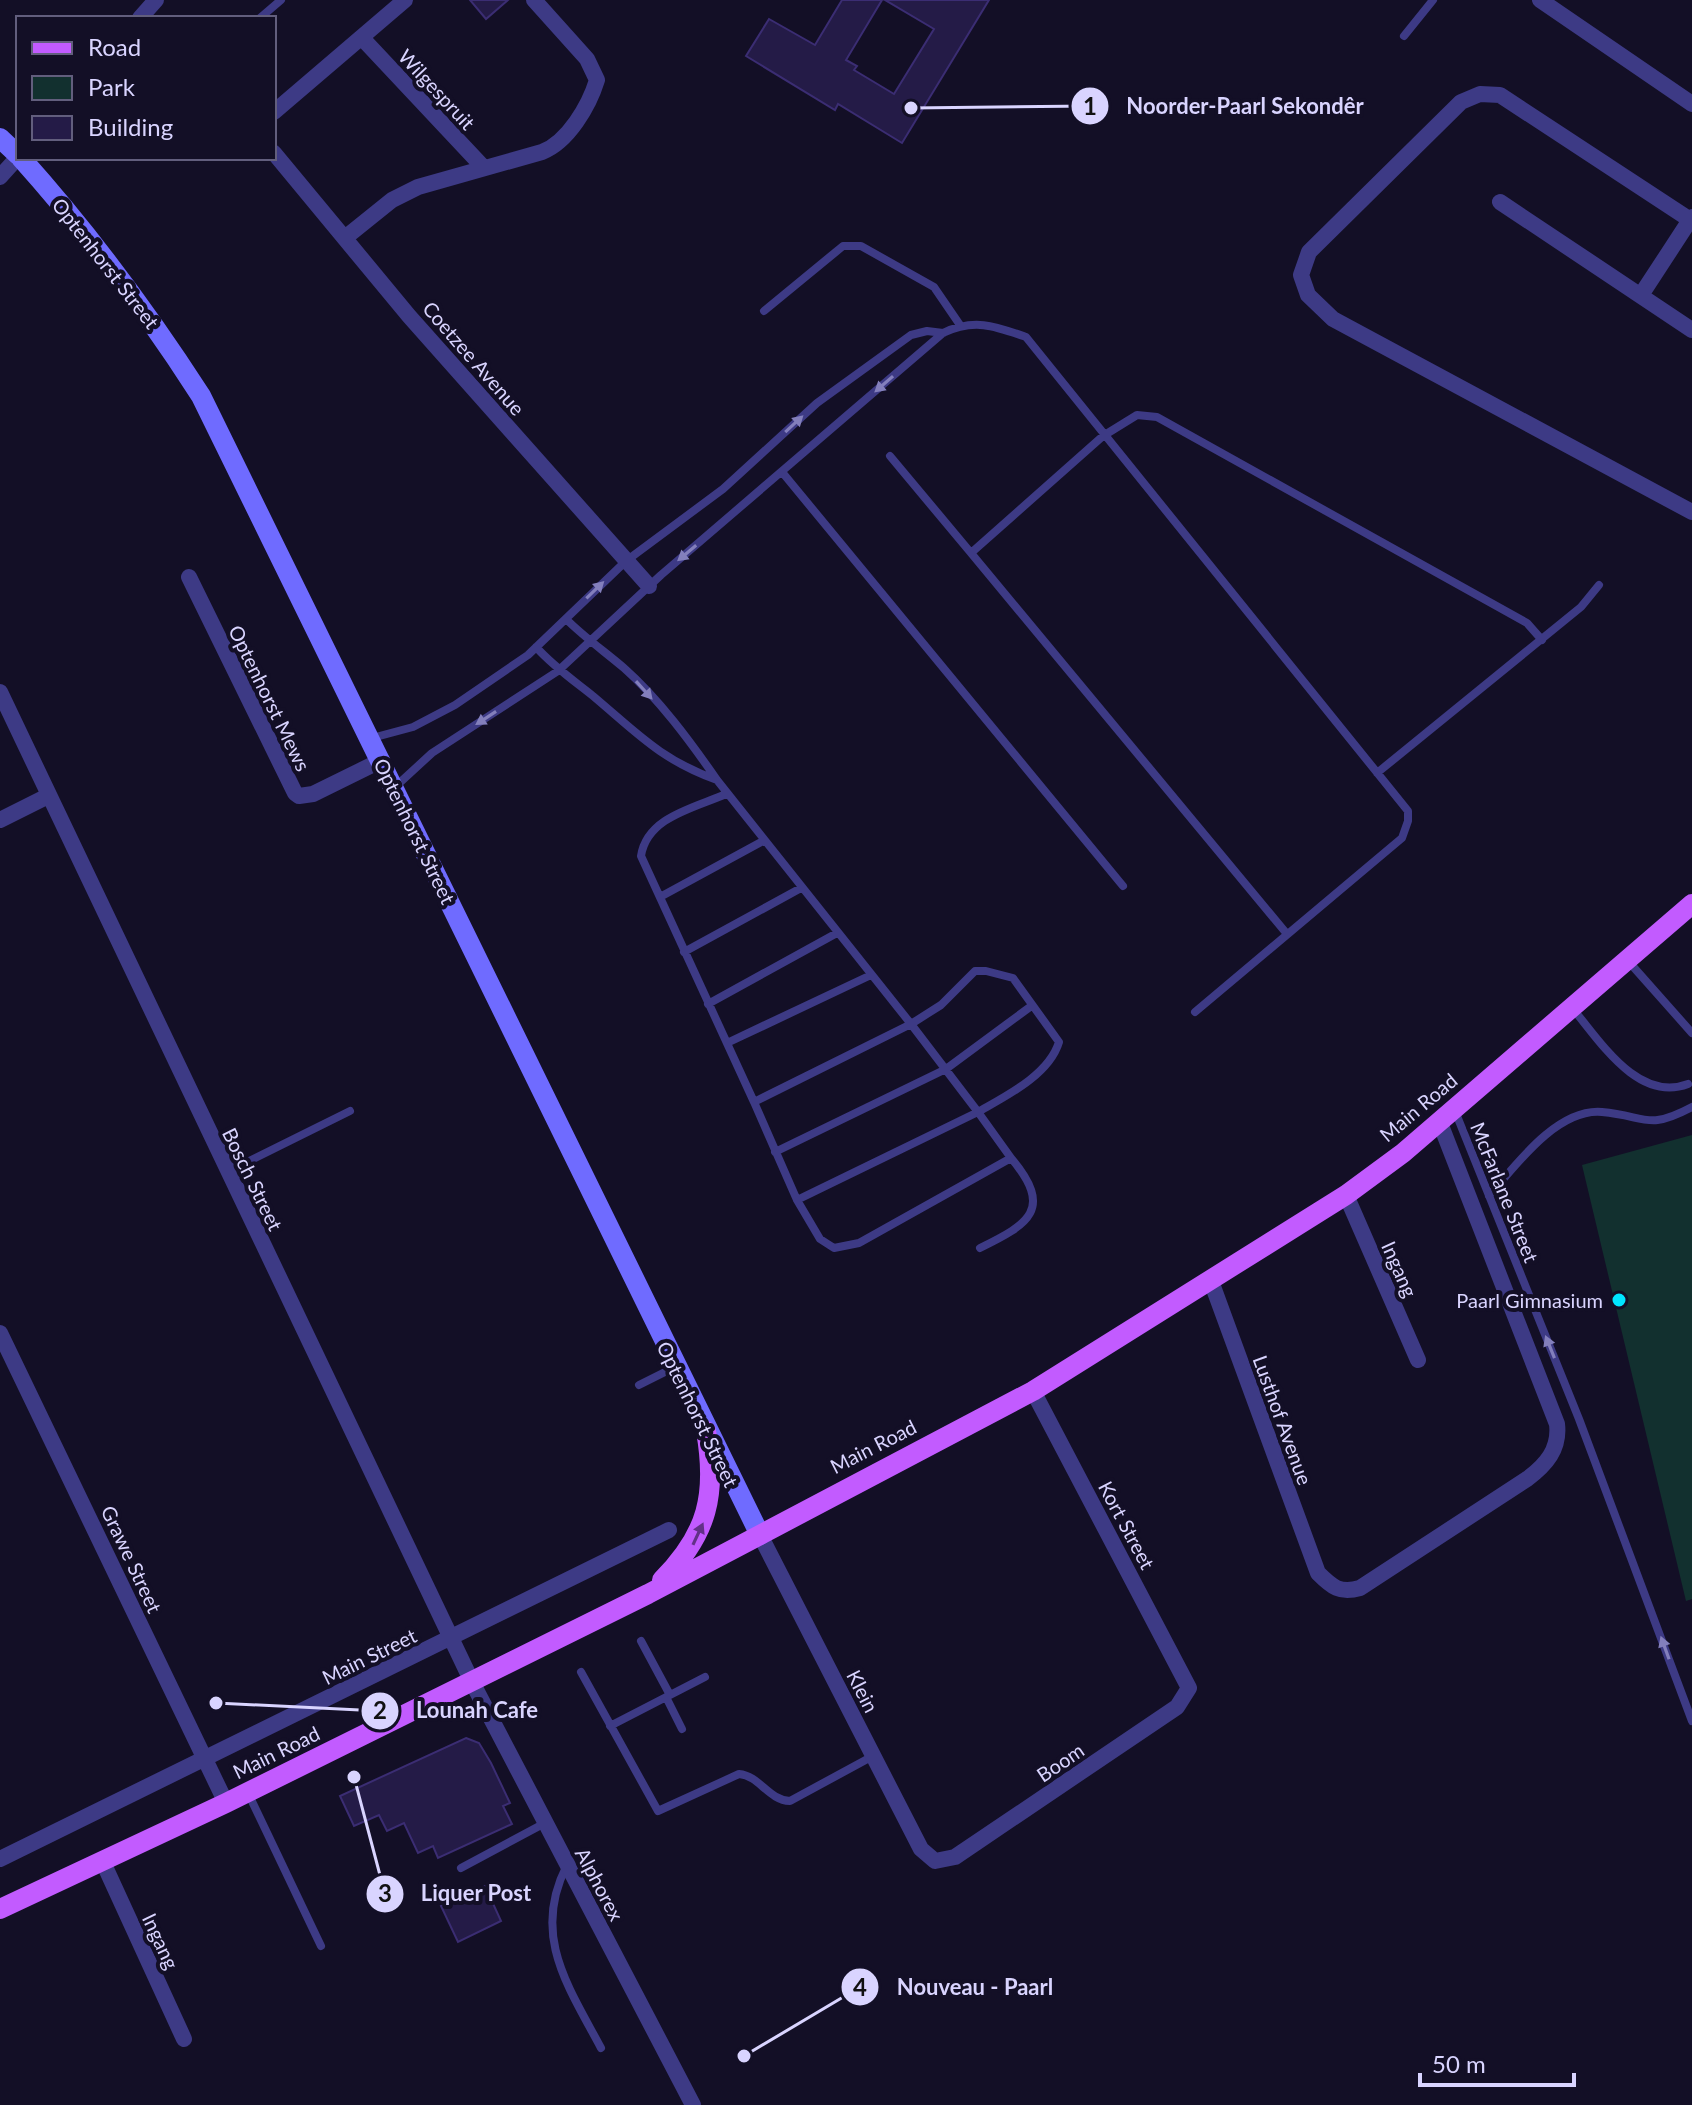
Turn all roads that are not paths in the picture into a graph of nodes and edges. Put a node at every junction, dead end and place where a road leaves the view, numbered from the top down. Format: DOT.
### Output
graph roads {
  1 [pos="281,0"];
  2 [pos="405,0"];
  3 [pos="534,0"];
  4 [pos="1433,0"];
  5 [pos="1540,0"];
  6 [pos="262,16"];
  7 [pos="1404,36"];
  8 [pos="362,38"];
  9 [pos="1692,104"];
  10 [pos="276,110"];
  11 [pos="0,138"];
  12 [pos="16,154"];
  13 [pos="276,155"];
  14 [pos="16,160"];
  15 [pos="22,160"];
  16 [pos="484,168"];
  17 [pos="0,177"];
  18 [pos="1500,202"];
  19 [pos="1691,219"];
  20 [pos="346,237"];
  21 [pos="1641,295"];
  22 [pos="764,311"];
  23 [pos="960,325"];
  24 [pos="1692,330"];
  25 [pos="943,333"];
  26 [pos="1103,436"];
  27 [pos="890,456"];
  28 [pos="782,472"];
  29 [pos="1692,512"];
  30 [pos="971,553"];
  31 [pos="626,561"];
  32 [pos="189,577"];
  33 [pos="1599,585"];
  34 [pos="649,586"];
  35 [pos="566,619"];
  36 [pos="1542,640"];
  37 [pos="589,642"];
  38 [pos="536,647"];
  39 [pos="558,671"];
  40 [pos="0,694"];
  41 [pos="370,739"];
  42 [pos="382,760"];
  43 [pos="1377,773"];
  44 [pos="717,780"];
  45 [pos="394,788"];
  46 [pos="726,794"];
  47 [pos="48,796"];
  48 [pos="0,820"];
  49 [pos="763,841"];
  50 [pos="1123,886"];
  51 [pos="801,888"];
  52 [pos="660,897"];
  53 [pos="1686,913"];
  54 [pos="837,933"];
  55 [pos="1287,934"];
  56 [pos="684,952"];
  57 [pos="1628,961"];
  58 [pos="871,975"];
  59 [pos="708,1004"];
  60 [pos="1030,1007"];
  61 [pos="1572,1008"];
  62 [pos="1195,1012"];
  63 [pos="911,1024"];
  64 [pos="1692,1033"];
  65 [pos="727,1043"];
  66 [pos="946,1069"];
  67 [pos="1688,1084"];
  68 [pos="754,1102"];
  69 [pos="1692,1107"];
  70 [pos="350,1111"];
  71 [pos="978,1112"];
  72 [pos="1447,1116"];
  73 [pos="775,1152"];
  74 [pos="1011,1158"];
  75 [pos="228,1172"];
  76 [pos="1346,1195"];
  77 [pos="1489,1196"];
  78 [pos="797,1200"];
  79 [pos="980,1248"];
  80 [pos="1211,1281"];
  81 [pos="0,1333"];
  82 [pos="1418,1360"];
  83 [pos="675,1367"];
  84 [pos="639,1385"];
  85 [pos="1033,1391"];
  86 [pos="706,1431"];
  87 [pos="669,1530"];
  88 [pos="760,1535"];
  89 [pos="648,1594"];
  90 [pos="451,1638"];
  91 [pos="641,1641"];
  92 [pos="581,1672"];
  93 [pos="705,1677"];
  94 [pos="1186,1678"];
  95 [pos="472,1682"];
  96 [pos="668,1696"];
  97 [pos="1692,1721"];
  98 [pos="610,1726"];
  99 [pos="682,1729"];
  100 [pos="873,1756"];
  101 [pos="205,1759"];
  102 [pos="248,1792"];
  103 [pos="226,1803"];
  104 [pos="545,1822"];
  105 [pos="0,1859"];
  106 [pos="102,1860"];
  107 [pos="935,1861"];
  108 [pos="567,1864"];
  109 [pos="461,1868"];
  110 [pos="0,1909"];
  111 [pos="321,1946"];
  112 [pos="184,2039"];
  113 [pos="601,2048"];
  114 [pos="688,2103"];
  1 -- 6 [label="lane"];
  2 -- 8 [label="street"];
  3 -- 16 [label="street"];
  4 -- 7 [label="lane"];
  5 -- 9 [label="street"];
  8 -- 10 [label="street"];
  8 -- 16 [label="street, Wilgespruit"];
  11 -- 12 [label="main road, Optenhorst Street"];
  13 -- 20 [label="street, Coetzee Avenue"];
  14 -- 17 [label="street"];
  15 -- 41 [label="main road, Optenhorst Street"];
  16 -- 20 [label="street"];
  18 -- 21 [label="street"];
  19 -- 21 [label="street"];
  19 -- 29 [label="street"];
  20 -- 31 [label="street, Coetzee Avenue"];
  21 -- 24 [label="street"];
  22 -- 23 [label="lane"];
  23 -- 25 [label="lane"];
  23 -- 26 [label="lane"];
  25 -- 28 [label="lane, one-way"];
  31 -- 25 [label="lane, one-way"];
  26 -- 30 [label="lane"];
  26 -- 36 [label="lane"];
  26 -- 43 [label="lane"];
  27 -- 30 [label="lane"];
  28 -- 34 [label="lane, one-way"];
  28 -- 50 [label="lane"];
  30 -- 55 [label="lane"];
  31 -- 34 [label="street, Coetzee Avenue"];
  35 -- 31 [label="lane, one-way"];
  32 -- 42 [label="street, Optenhorst Mews"];
  33 -- 36 [label="lane"];
  34 -- 37 [label="lane"];
  35 -- 37 [label="lane"];
  35 -- 38 [label="lane"];
  36 -- 43 [label="lane"];
  37 -- 39 [label="lane"];
  37 -- 44 [label="lane, one-way"];
  38 -- 39 [label="lane"];
  38 -- 41 [label="lane"];
  39 -- 44 [label="lane"];
  39 -- 45 [label="lane, one-way"];
  40 -- 47 [label="street, Bosch Street"];
  41 -- 42 [label="main road, Optenhorst Street"];
  42 -- 45 [label="main road, Optenhorst Street"];
  43 -- 55 [label="lane"];
  44 -- 46 [label="lane"];
  45 -- 83 [label="main road, Optenhorst Street"];
  46 -- 49 [label="lane"];
  46 -- 52 [label="lane"];
  47 -- 48 [label="street"];
  47 -- 75 [label="street, Bosch Street"];
  49 -- 51 [label="lane"];
  49 -- 52 [label="lane"];
  51 -- 54 [label="lane"];
  51 -- 56 [label="lane"];
  52 -- 56 [label="lane"];
  53 -- 57 [label="main road, Main Road"];
  54 -- 58 [label="lane"];
  54 -- 59 [label="lane"];
  55 -- 62 [label="lane"];
  56 -- 59 [label="lane"];
  57 -- 61 [label="main road, Main Road"];
  57 -- 64 [label="lane"];
  58 -- 63 [label="lane"];
  58 -- 65 [label="lane"];
  59 -- 65 [label="lane"];
  60 -- 63 [label="lane"];
  60 -- 66 [label="lane"];
  60 -- 71 [label="lane"];
  61 -- 67 [label="lane"];
  61 -- 72 [label="main road, Main Road"];
  63 -- 66 [label="lane"];
  63 -- 68 [label="lane"];
  65 -- 68 [label="lane"];
  66 -- 71 [label="lane"];
  66 -- 73 [label="lane"];
  68 -- 73 [label="lane"];
  69 -- 77 [label="lane"];
  70 -- 75 [label="lane"];
  71 -- 74 [label="lane"];
  71 -- 78 [label="lane"];
  72 -- 76 [label="main road, Main Road"];
  72 -- 77 [label="lane, McFarlane Street"];
  72 -- 80 [label="street, Lusthof Avenue"];
  73 -- 78 [label="lane"];
  74 -- 78 [label="lane"];
  74 -- 79 [label="lane"];
  75 -- 90 [label="street, Bosch Street"];
  76 -- 80 [label="main road, Main Road"];
  76 -- 82 [label="street, Ingang"];
  97 -- 77 [label="lane, McFarlane Street, one-way"];
  80 -- 85 [label="main road, Main Road"];
  81 -- 101 [label="street, Grawe Street"];
  83 -- 84 [label="lane"];
  83 -- 86 [label="main road, Optenhorst Street"];
  85 -- 88 [label="main road, Main Road"];
  85 -- 94 [label="street, Kort Street"];
  86 -- 88 [label="main road, Optenhorst Street"];
  89 -- 86 [label="main road, one-way"];
  87 -- 90 [label="street, Main Street"];
  88 -- 89 [label="main road, Main Road"];
  88 -- 100 [label="street, Klein"];
  89 -- 95 [label="main road, Main Road"];
  90 -- 95 [label="street, Bosch Street"];
  90 -- 101 [label="street, Main Street"];
  91 -- 96 [label="lane"];
  92 -- 98 [label="lane"];
  93 -- 96 [label="lane"];
  94 -- 107 [label="street, Boom"];
  95 -- 102 [label="main road, Main Road"];
  95 -- 104 [label="street, Alphorex"];
  96 -- 98 [label="lane"];
  96 -- 99 [label="lane"];
  98 -- 100 [label="lane"];
  100 -- 107 [label="street, Klein"];
  101 -- 103 [label="street, Grawe Street"];
  101 -- 105 [label="street, Main Street"];
  102 -- 103 [label="main road, Main Road"];
  102 -- 111 [label="lane"];
  103 -- 106 [label="main road, Main Road"];
  104 -- 108 [label="street, Alphorex"];
  104 -- 109 [label="lane"];
  106 -- 110 [label="main road, Main Road"];
  106 -- 112 [label="street, Ingang"];
  108 -- 113 [label="lane"];
  108 -- 114 [label="street, Alphorex"];
}
